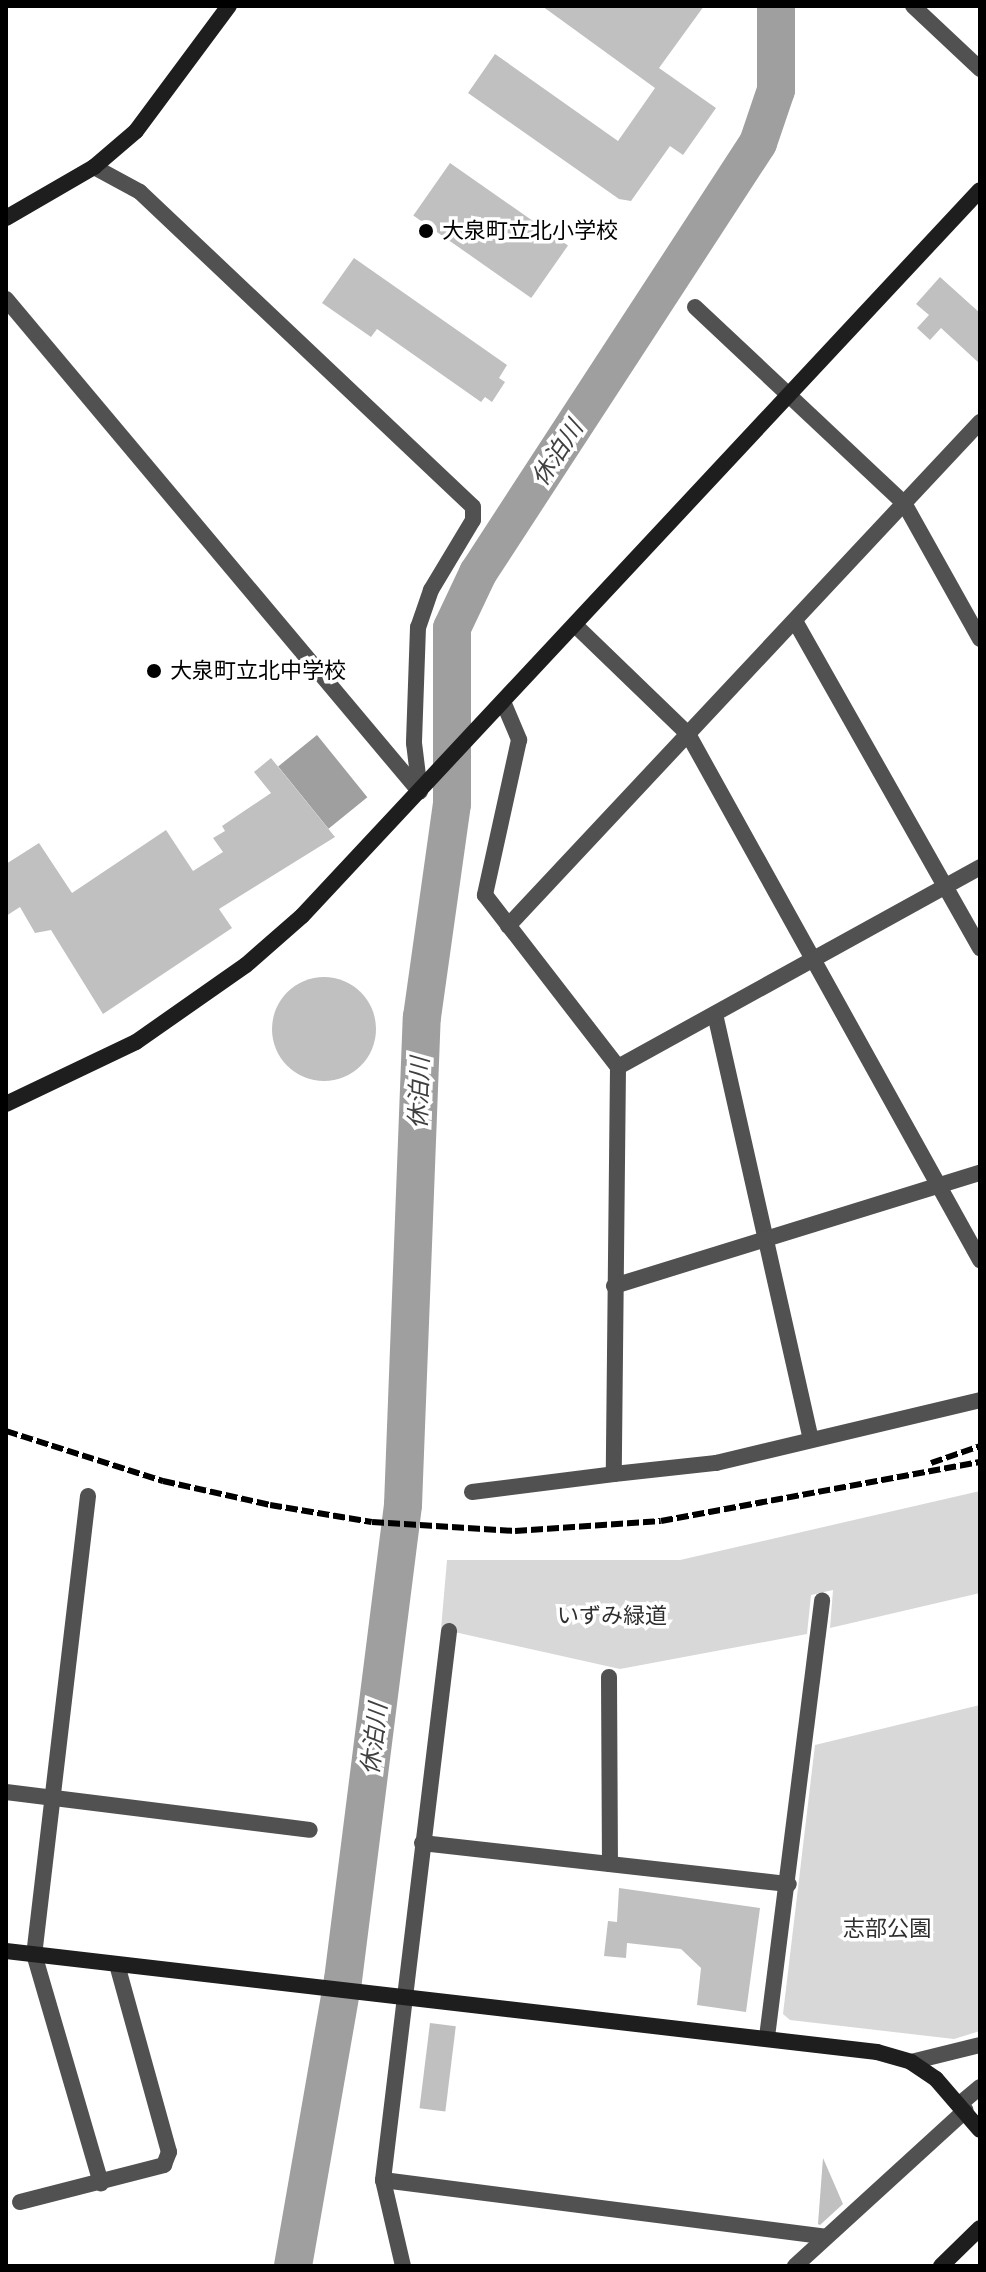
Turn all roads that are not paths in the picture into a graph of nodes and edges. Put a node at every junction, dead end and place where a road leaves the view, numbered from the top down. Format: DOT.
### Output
graph roads {
  1 [pos="229,6"];
  2 [pos="913,6"];
  3 [pos="980,69"];
  4 [pos="94,167"];
  5 [pos="980,190"];
  6 [pos="6,218"];
  7 [pos="6,299"];
  8 [pos="695,307"];
  9 [pos="791,394"];
  10 [pos="980,422"];
  11 [pos="904,503"];
  12 [pos="795,621"];
  13 [pos="575,625"];
  14 [pos="980,639"];
  15 [pos="504,704"];
  16 [pos="688,734"];
  17 [pos="420,792"];
  18 [pos="980,867"];
  19 [pos="945,885"];
  20 [pos="508,926"];
  21 [pos="980,948"];
  22 [pos="812,958"];
  23 [pos="715,1014"];
  24 [pos="618,1067"];
  25 [pos="6,1104"];
  26 [pos="980,1173"];
  27 [pos="939,1186"];
  28 [pos="766,1239"];
  29 [pos="980,1260"];
  30 [pos="614,1286"];
  31 [pos="980,1400"];
  32 [pos="811,1439"];
  33 [pos="614,1474"];
  34 [pos="472,1492"];
  35 [pos="88,1496"];
  36 [pos="822,1600"];
  37 [pos="449,1631"];
  38 [pos="609,1677"];
  39 [pos="6,1792"];
  40 [pos="52,1798"];
  41 [pos="310,1830"];
  42 [pos="422,1843"];
  43 [pos="610,1864"];
  44 [pos="789,1884"];
  45 [pos="6,1951"];
  46 [pos="34,1954"];
  47 [pos="117,1965"];
  48 [pos="404,1997"];
  49 [pos="767,2037"];
  50 [pos="980,2045"];
  51 [pos="911,2062"];
  52 [pos="980,2087"];
  53 [pos="963,2106"];
  54 [pos="980,2130"];
  55 [pos="383,2180"];
  56 [pos="101,2183"];
  57 [pos="20,2202"];
  58 [pos="980,2228"];
  59 [pos="823,2236"];
  60 [pos="403,2266"];
  61 [pos="795,2266"];
  62 [pos="941,2266"];
  1 -- 4 [label="street"];
  2 -- 3 [label="street"];
  4 -- 6 [label="street"];
  4 -- 17 [label="street"];
  5 -- 9 [label="street"];
  7 -- 17 [label="street"];
  8 -- 9 [label="street"];
  9 -- 11 [label="street"];
  9 -- 13 [label="street"];
  10 -- 11 [label="street"];
  11 -- 12 [label="street"];
  11 -- 14 [label="street"];
  12 -- 16 [label="street"];
  12 -- 19 [label="street"];
  13 -- 15 [label="street"];
  13 -- 16 [label="street"];
  15 -- 17 [label="street"];
  15 -- 20 [label="street"];
  16 -- 20 [label="street"];
  16 -- 22 [label="street"];
  17 -- 25 [label="street"];
  18 -- 19 [label="street"];
  19 -- 21 [label="street"];
  19 -- 22 [label="street"];
  20 -- 24 [label="street"];
  22 -- 23 [label="street"];
  22 -- 27 [label="street"];
  23 -- 24 [label="street"];
  23 -- 28 [label="street"];
  24 -- 30 [label="street"];
  26 -- 27 [label="street"];
  27 -- 28 [label="street"];
  27 -- 29 [label="street"];
  28 -- 30 [label="street"];
  28 -- 32 [label="street"];
  30 -- 33 [label="street"];
  31 -- 32 [label="street"];
  32 -- 33 [label="street"];
  33 -- 34 [label="street"];
  35 -- 40 [label="street"];
  36 -- 44 [label="street"];
  37 -- 42 [label="street"];
  38 -- 43 [label="street"];
  39 -- 40 [label="street"];
  40 -- 41 [label="street"];
  40 -- 46 [label="street"];
  42 -- 43 [label="street"];
  42 -- 48 [label="street"];
  43 -- 44 [label="street"];
  44 -- 49 [label="street"];
  45 -- 46 [label="street"];
  46 -- 47 [label="street"];
  46 -- 56 [label="street"];
  47 -- 48 [label="street"];
  47 -- 56 [label="street"];
  48 -- 49 [label="street"];
  48 -- 55 [label="street"];
  49 -- 51 [label="street"];
  50 -- 51 [label="street"];
  51 -- 53 [label="street"];
  52 -- 53 [label="street"];
  53 -- 54 [label="street"];
  53 -- 59 [label="street"];
  55 -- 59 [label="street"];
  55 -- 60 [label="street"];
  56 -- 57 [label="street"];
  58 -- 62 [label="street"];
  59 -- 61 [label="street"];
}
